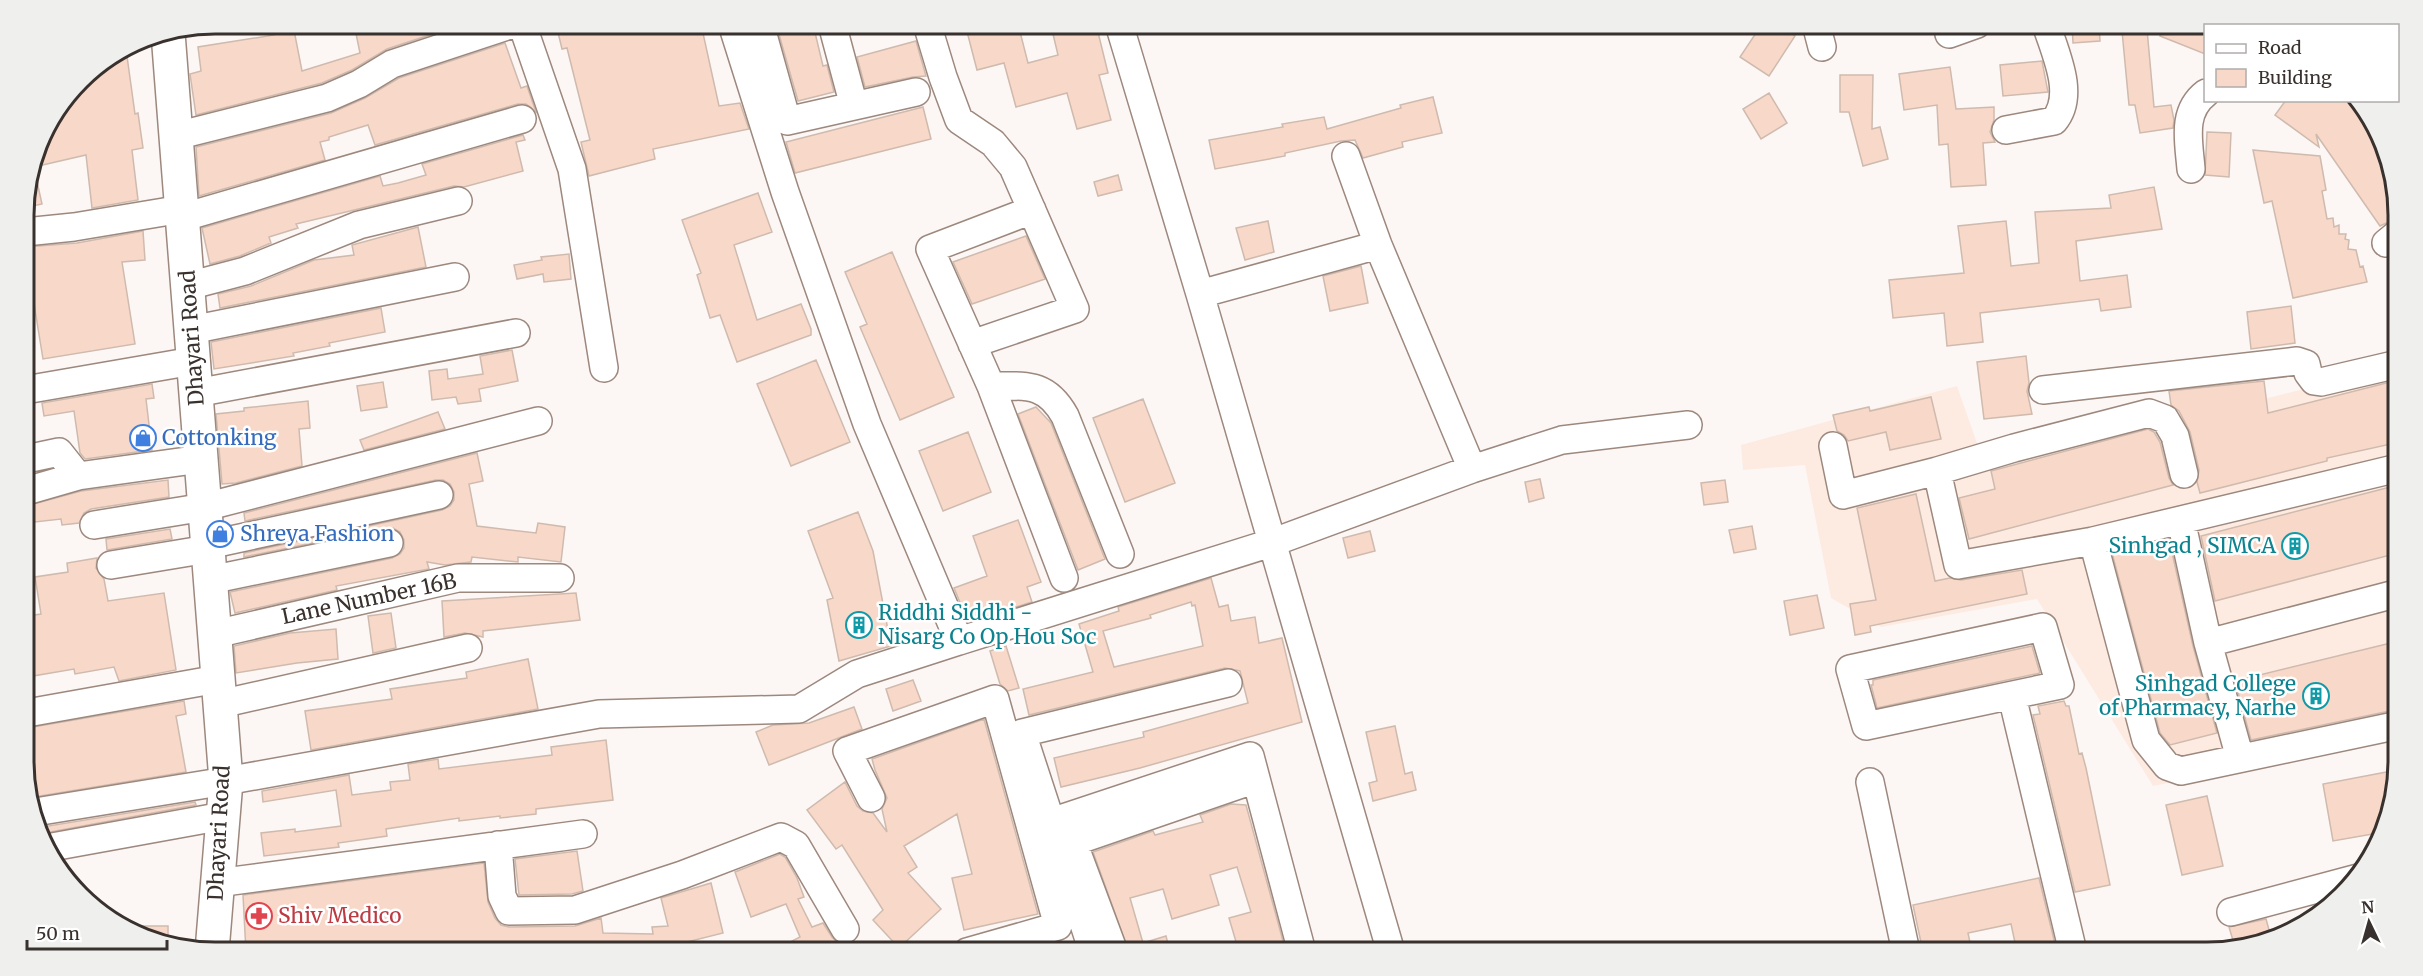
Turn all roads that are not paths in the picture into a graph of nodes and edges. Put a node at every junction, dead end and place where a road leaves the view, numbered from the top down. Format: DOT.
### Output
graph roads {
  1 [pos="2049,34"];
  2 [pos="480,35"];
  3 [pos="526,35"];
  4 [pos="735,35"];
  5 [pos="763,35"];
  6 [pos="835,35"];
  7 [pos="930,35"];
  8 [pos="1122,35"];
  9 [pos="169,41"];
  10 [pos="916,92"];
  11 [pos="2204,94"];
  12 [pos="854,106"];
  13 [pos="522,119"];
  14 [pos="2006,130"];
  15 [pos="176,136"];
  16 [pos="1346,156"];
  17 [pos="2191,169"];
  18 [pos="458,201"];
  19 [pos="182,209"];
  20 [pos="1032,210"];
  21 [pos="35,231"];
  22 [pos="1378,245"];
  23 [pos="455,277"];
  24 [pos="188,286"];
  25 [pos="1200,294"];
  26 [pos="516,333"];
  27 [pos="972,344"];
  28 [pos="192,346"];
  29 [pos="2388,366"];
  30 [pos="604,368"];
  31 [pos="991,386"];
  32 [pos="35,388"];
  33 [pos="2043,390"];
  34 [pos="196,393"];
  35 [pos="538,421"];
  36 [pos="1688,425"];
  37 [pos="1833,446"];
  38 [pos="35,457"];
  39 [pos="201,459"];
  40 [pos="1472,469"];
  41 [pos="2388,470"];
  42 [pos="1937,471"];
  43 [pos="2184,474"];
  44 [pos="78,476"];
  45 [pos="34,489"];
  46 [pos="439,495"];
  47 [pos="205,507"];
  48 [pos="2181,520"];
  49 [pos="94,525"];
  50 [pos="2092,541"];
  51 [pos="389,543"];
  52 [pos="1271,543"];
  53 [pos="1120,554"];
  54 [pos="209,558"];
  55 [pos="111,565"];
  56 [pos="560,578"];
  57 [pos="1064,578"];
  58 [pos="2388,596"];
  59 [pos="214,634"];
  60 [pos="959,641"];
  61 [pos="2208,642"];
  62 [pos="468,648"];
  63 [pos="1228,683"];
  64 [pos="219,692"];
  65 [pos="2012,696"];
  66 [pos="34,712"];
  67 [pos="2388,726"];
  68 [pos="2240,758"];
  69 [pos="1256,779"];
  70 [pos="226,781"];
  71 [pos="1870,782"];
  72 [pos="871,798"];
  73 [pos="42,811"];
  74 [pos="223,816"];
  75 [pos="1051,822"];
  76 [pos="583,834"];
  77 [pos="56,845"];
  78 [pos="498,845"];
  79 [pos="217,883"];
  80 [pos="2340,883"];
  81 [pos="2230,912"];
  82 [pos="845,929"];
  83 [pos="1094,936"];
  84 [pos="1299,941"];
  85 [pos="1388,941"];
  86 [pos="1904,941"];
  87 [pos="2070,941"];
  88 [pos="213,942"];
  89 [pos="1003,942"];
  1 -- 14 [label="street"];
  2 -- 15 [label="street"];
  3 -- 30 [label="street"];
  4 -- 60 [label="street"];
  5 -- 12 [label="street"];
  6 -- 12 [label="street"];
  7 -- 20 [label="street"];
  8 -- 25 [label="street"];
  9 -- 15 [label="main road, Dhayari Road"];
  10 -- 12 [label="street"];
  11 -- 17 [label="street"];
  13 -- 19 [label="street"];
  15 -- 19 [label="main road, Dhayari Road"];
  16 -- 22 [label="street"];
  18 -- 24 [label="street"];
  19 -- 21 [label="street"];
  19 -- 24 [label="main road, Dhayari Road"];
  20 -- 27 [label="street"];
  20 -- 27 [label="street"];
  22 -- 25 [label="street"];
  22 -- 40 [label="street"];
  23 -- 28 [label="street"];
  24 -- 28 [label="main road, Dhayari Road"];
  25 -- 52 [label="street"];
  26 -- 34 [label="street"];
  27 -- 31 [label="street"];
  28 -- 32 [label="street"];
  28 -- 34 [label="main road, Dhayari Road"];
  29 -- 33 [label="street"];
  31 -- 53 [label="street"];
  31 -- 57 [label="street"];
  34 -- 39 [label="main road, Dhayari Road"];
  35 -- 47 [label="street"];
  36 -- 40 [label="street"];
  37 -- 42 [label="street"];
  38 -- 44 [label="street"];
  39 -- 44 [label="street"];
  39 -- 47 [label="main road, Dhayari Road"];
  40 -- 52 [label="street"];
  41 -- 48 [label="street"];
  42 -- 43 [label="street"];
  42 -- 50 [label="street"];
  44 -- 45 [label="street"];
  46 -- 54 [label="street"];
  47 -- 49 [label="street"];
  47 -- 54 [label="main road, Dhayari Road"];
  48 -- 50 [label="street"];
  48 -- 61 [label="street"];
  50 -- 68 [label="street"];
  51 -- 54 [label="street"];
  52 -- 60 [label="street"];
  52 -- 85 [label="street"];
  54 -- 55 [label="street"];
  54 -- 59 [label="main road, Dhayari Road"];
  56 -- 59 [label="street, Lane Number 16B"];
  58 -- 61 [label="street"];
  59 -- 64 [label="main road, Dhayari Road"];
  60 -- 70 [label="street"];
  61 -- 68 [label="street"];
  62 -- 64 [label="street"];
  63 -- 75 [label="street"];
  64 -- 66 [label="street"];
  64 -- 70 [label="main road, Dhayari Road"];
  65 -- 65 [label="street"];
  65 -- 87 [label="street"];
  67 -- 68 [label="street"];
  69 -- 75 [label="street"];
  69 -- 83 [label="street"];
  69 -- 84 [label="street"];
  70 -- 73 [label="street"];
  70 -- 74 [label="main road, Dhayari Road"];
  71 -- 86 [label="street"];
  72 -- 89 [label="street"];
  74 -- 77 [label="street"];
  74 -- 79 [label="main road, Dhayari Road"];
  75 -- 83 [label="street"];
  76 -- 78 [label="street"];
  78 -- 79 [label="street"];
  78 -- 82 [label="street"];
  79 -- 88 [label="main road, Dhayari Road"];
  80 -- 81 [label="street"];
}
